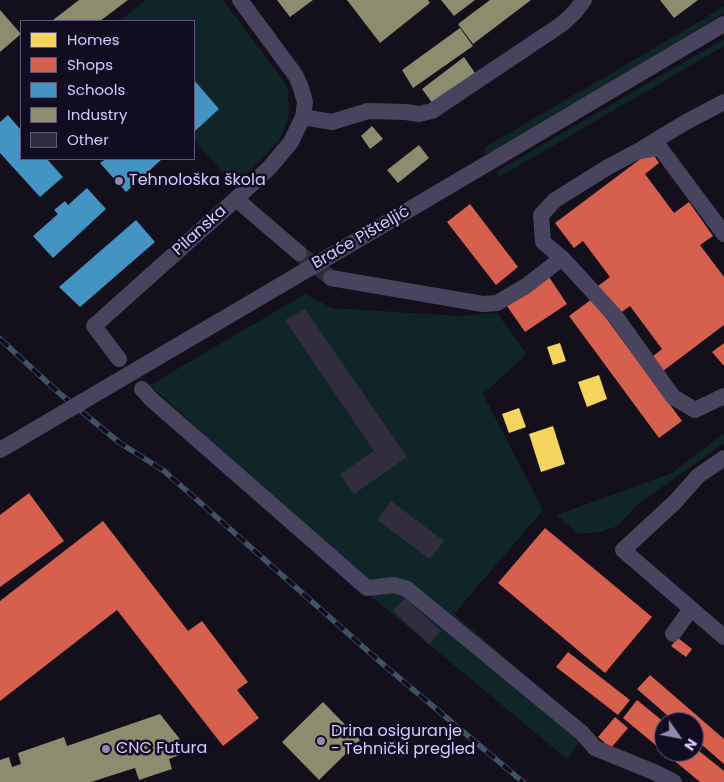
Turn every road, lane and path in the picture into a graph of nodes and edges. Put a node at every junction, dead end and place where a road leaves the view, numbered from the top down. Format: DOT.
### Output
graph roads {
  1 [pos="240,0"];
  2 [pos="584,0"];
  3 [pos="723,24"];
  4 [pos="724,102"];
  5 [pos="303,117"];
  6 [pos="638,151"];
  7 [pos="236,199"];
  8 [pos="724,234"];
  9 [pos="299,253"];
  10 [pos="562,258"];
  11 [pos="331,278"];
  12 [pos="119,359"];
  13 [pos="142,389"];
  14 [pos="724,396"];
  15 [pos="0,450"];
  16 [pos="724,458"];
  17 [pos="690,610"];
  18 [pos="673,634"];
  19 [pos="724,637"];
  20 [pos="674,782"];
  1 -- 5 [label="street, Pilanska"];
  2 -- 5 [label="street"];
  3 -- 15 [label="street, Braće Pišteljić, bridge"];
  4 -- 6 [label="street"];
  5 -- 7 [label="street, Pilanska"];
  6 -- 8 [label="street"];
  6 -- 10 [label="street"];
  7 -- 9 [label="street"];
  7 -- 12 [label="street, Pilanska"];
  10 -- 11 [label="street"];
  10 -- 14 [label="street"];
  13 -- 20 [label="street"];
  16 -- 17 [label="street"];
  17 -- 18 [label="street"];
  17 -- 19 [label="street"];
}
